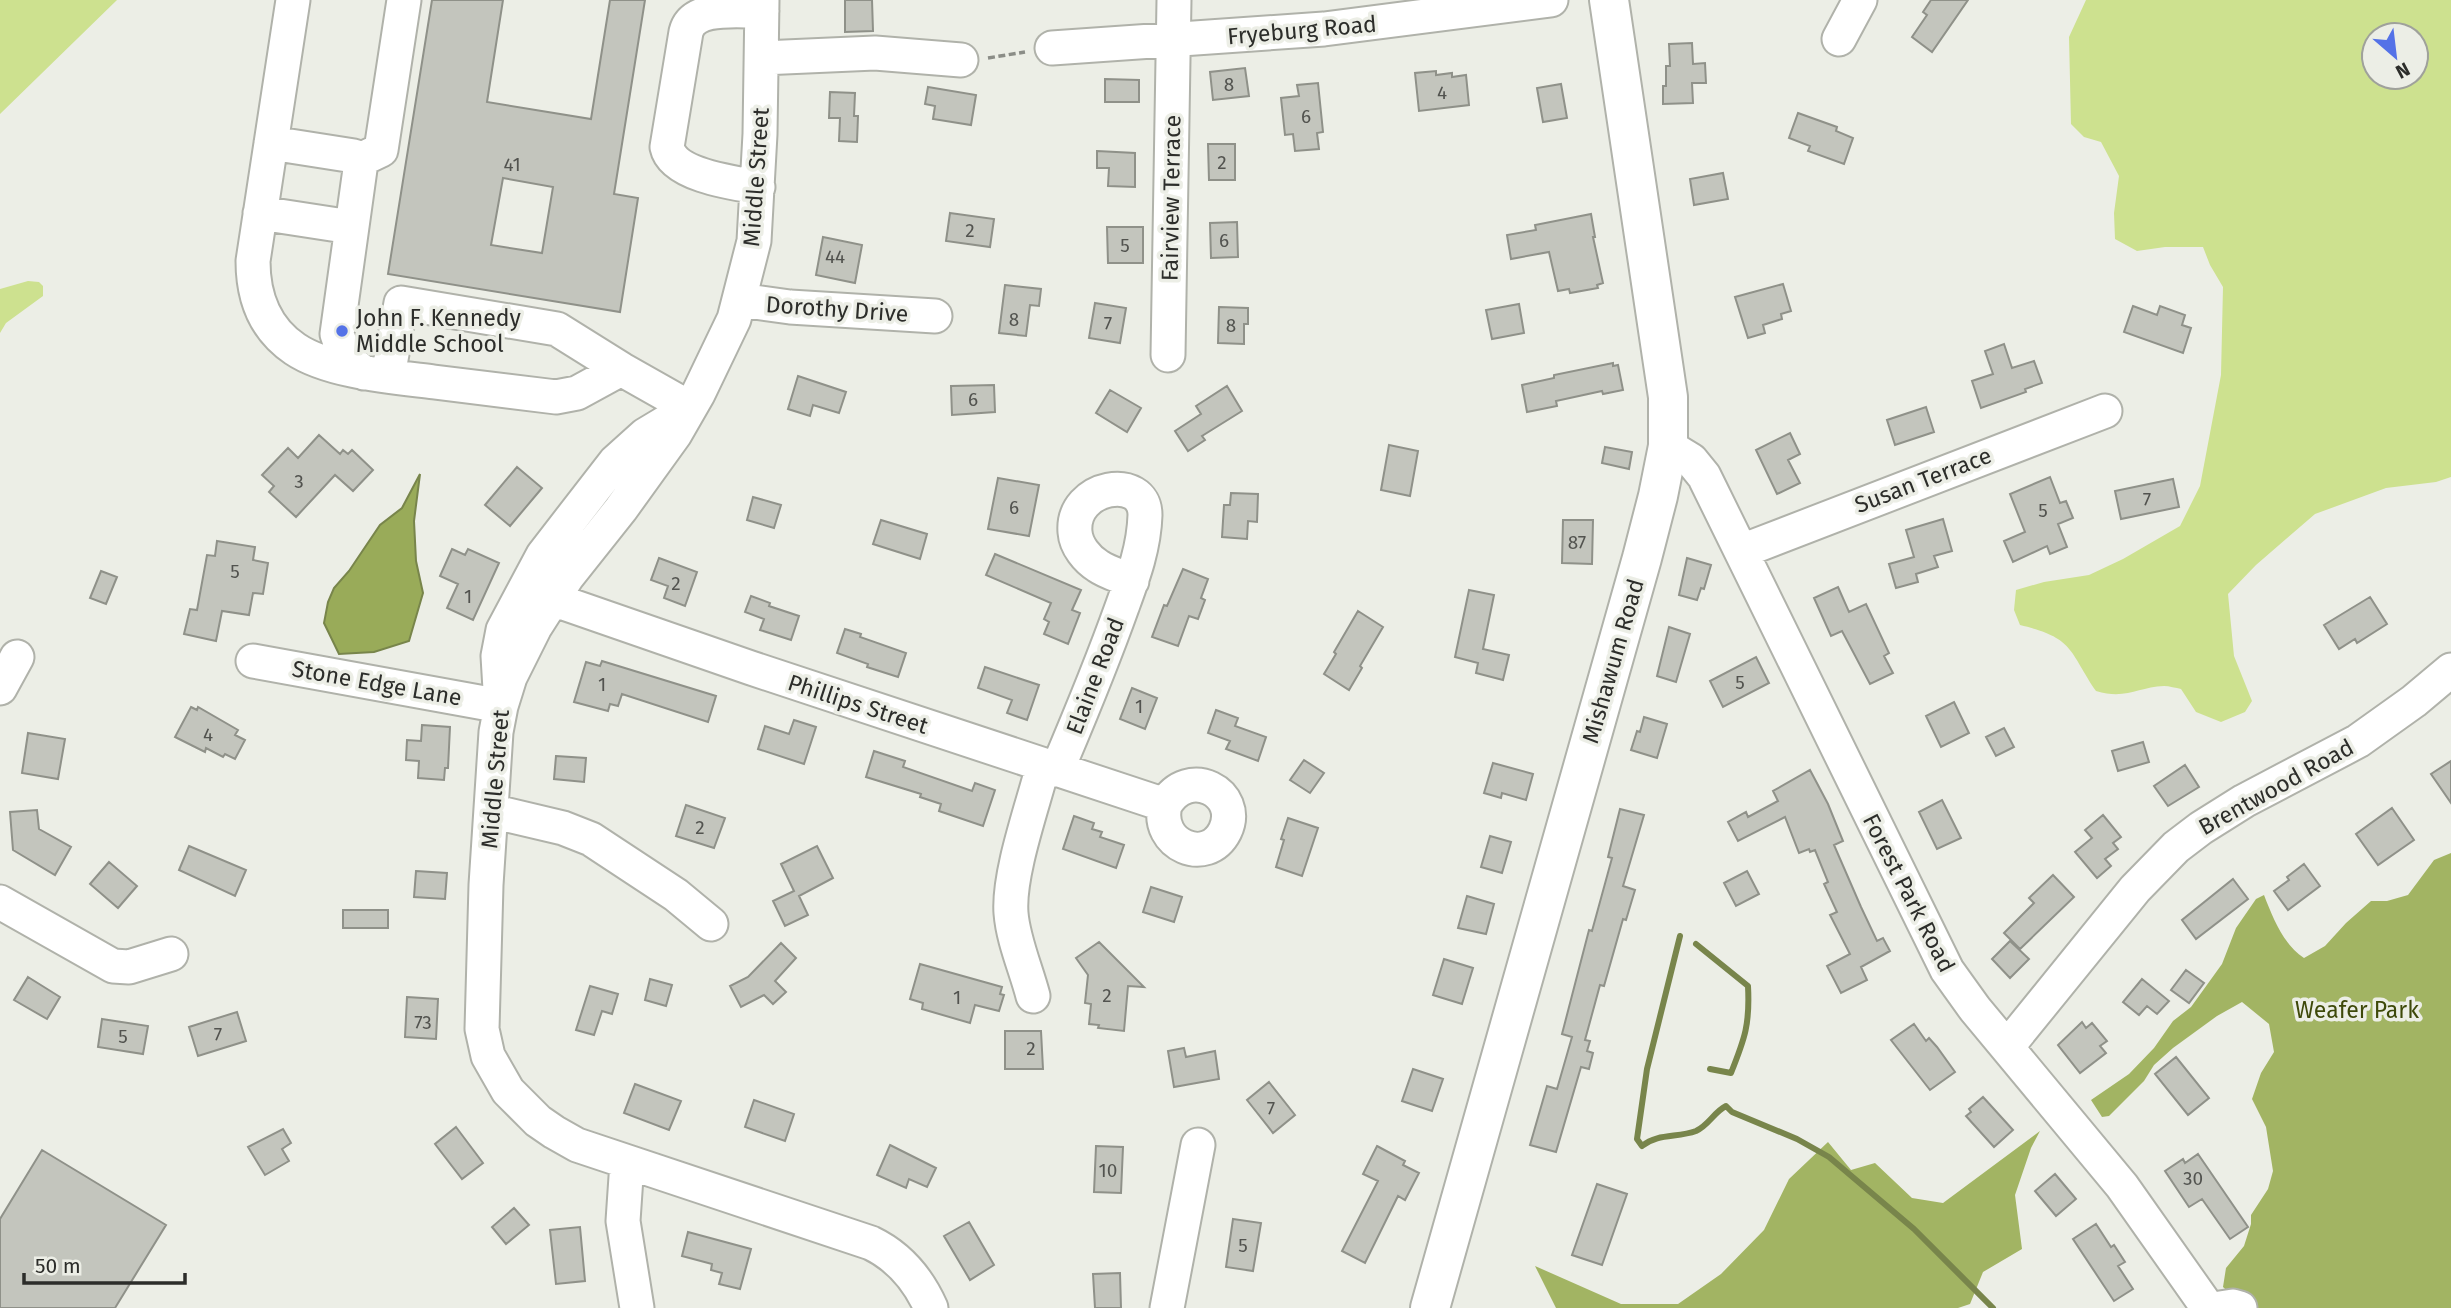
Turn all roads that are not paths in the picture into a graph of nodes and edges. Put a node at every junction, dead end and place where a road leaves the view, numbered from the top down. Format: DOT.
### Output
graph roads {
  1 [pos="293,0"];
  2 [pos="404,0"];
  3 [pos="1174,0"];
  4 [pos="1551,0"];
  5 [pos="1609,0"];
  6 [pos="1860,0"];
  7 [pos="762,5"];
  8 [pos="1839,39"];
  9 [pos="1174,40"];
  10 [pos="1052,48"];
  11 [pos="762,58"];
  12 [pos="961,60"];
  13 [pos="271,143"];
  14 [pos="360,160"];
  15 [pos="758,187"];
  16 [pos="260,213"];
  17 [pos="351,227"];
  18 [pos="740,300"];
  19 [pos="934,316"];
  20 [pos="1168,355"];
  21 [pos="621,369"];
  22 [pos="376,375"];
  23 [pos="690,408"];
  24 [pos="2105,411"];
  25 [pos="1668,446"];
  26 [pos="1742,551"];
  27 [pos="1132,581"];
  28 [pos="552,599"];
  29 [pos="17,657"];
  30 [pos="253,660"];
  31 [pos="2451,670"];
  32 [pos="0,688"];
  33 [pos="500,706"];
  34 [pos="1050,768"];
  35 [pos="1165,805"];
  36 [pos="491,811"];
  37 [pos="0,902"];
  38 [pos="711,924"];
  39 [pos="170,954"];
  40 [pos="1033,996"];
  41 [pos="2007,1047"];
  42 [pos="1198,1145"];
  43 [pos="626,1162"];
  44 [pos="637,1308"];
  45 [pos="930,1308"];
  46 [pos="1167,1308"];
  47 [pos="1430,1308"];
  48 [pos="2208,1308"];
  49 [pos="2220,1308"];
  50 [pos="2240,1308"];
  1 -- 13 [label="street"];
  2 -- 14 [label="street"];
  3 -- 9 [label="street, Fairview Terrace"];
  4 -- 9 [label="street, Fryeburg Road"];
  5 -- 25 [label="main road, Mishawum Road"];
  6 -- 8 [label="street"];
  7 -- 11 [label="street, Middle Street"];
  7 -- 15 [label="street"];
  9 -- 10 [label="street, Fryeburg Road"];
  9 -- 20 [label="street, Fairview Terrace"];
  11 -- 12 [label="street"];
  11 -- 15 [label="street, Middle Street"];
  13 -- 14 [label="street"];
  13 -- 16 [label="street"];
  14 -- 17 [label="street"];
  15 -- 18 [label="street, Middle Street"];
  16 -- 17 [label="street"];
  16 -- 22 [label="street"];
  17 -- 22 [label="street"];
  18 -- 19 [label="street, Dorothy Drive"];
  18 -- 23 [label="street, Middle Street"];
  21 -- 22 [label="street"];
  21 -- 22 [label="street"];
  21 -- 23 [label="street"];
  23 -- 28 [label="street, Middle Street"];
  23 -- 33 [label="street"];
  24 -- 26 [label="street, Susan Terrace"];
  25 -- 26 [label="street, Forest Park Road"];
  25 -- 47 [label="main road, Mishawum Road"];
  26 -- 41 [label="street, Forest Park Road"];
  27 -- 34 [label="street, Elaine Road"];
  28 -- 33 [label="street, Middle Street"];
  28 -- 34 [label="street, Phillips Street"];
  29 -- 32 [label="street"];
  30 -- 33 [label="street, Stone Edge Lane"];
  31 -- 41 [label="street, Brentwood Road"];
  33 -- 36 [label="street, Middle Street"];
  34 -- 35 [label="street, Phillips Street"];
  34 -- 40 [label="street, Elaine Road"];
  36 -- 38 [label="street"];
  36 -- 43 [label="street, Middle Street"];
  37 -- 39 [label="street"];
  41 -- 48 [label="street, Forest Park Road"];
  42 -- 46 [label="street"];
  43 -- 44 [label="street"];
  43 -- 45 [label="street, Middle Street"];
  49 -- 50 [label="street"];
}
